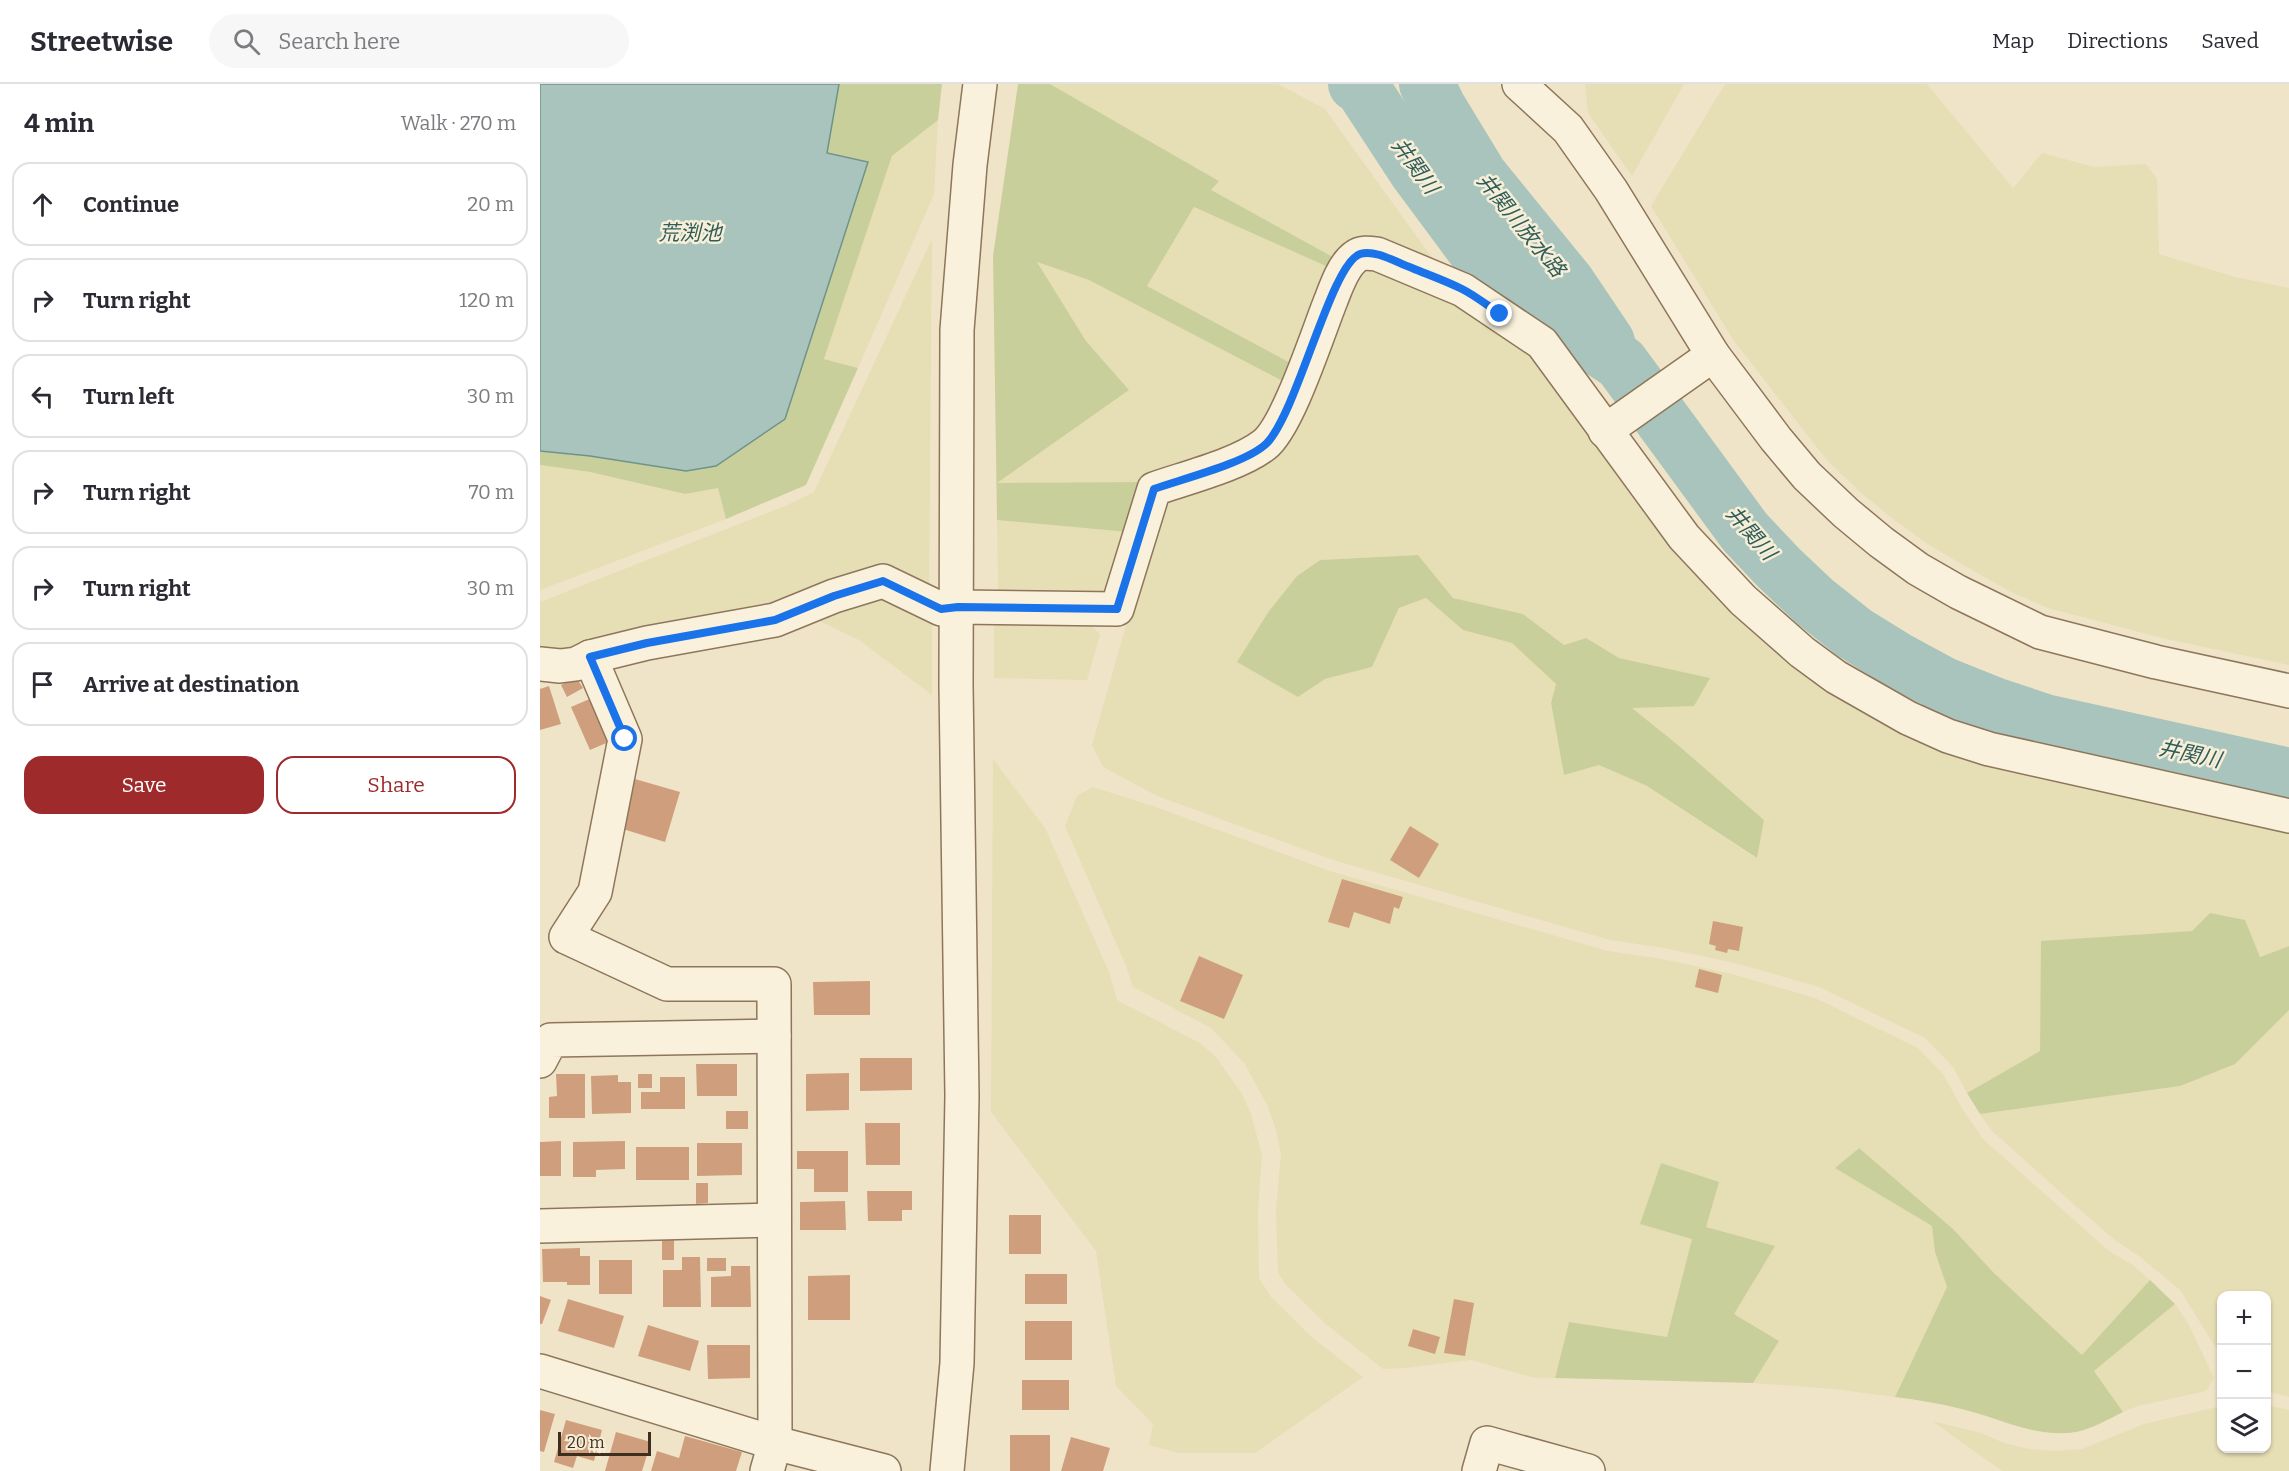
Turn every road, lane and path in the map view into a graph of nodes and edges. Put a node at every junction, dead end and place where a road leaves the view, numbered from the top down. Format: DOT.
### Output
graph roads {
  1 [pos="980,84"];
  2 [pos="1529,92"];
  3 [pos="1713,355"];
  4 [pos="1609,428"];
  5 [pos="958,607"];
  6 [pos="590,657"];
  7 [pos="540,664"];
  8 [pos="2289,691"];
  9 [pos="2289,816"];
  10 [pos="774,1036"];
  11 [pos="540,1061"];
  12 [pos="774,1220"];
  13 [pos="540,1226"];
  14 [pos="540,1371"];
  15 [pos="771,1457"];
  16 [pos="884,1471"];
  17 [pos="947,1471"];
  18 [pos="1479,1471"];
  19 [pos="1588,1471"];
  1 -- 5 [label="street"];
  2 -- 3 [label="street"];
  3 -- 4 [label="street"];
  3 -- 8 [label="street"];
  4 -- 5 [label="street"];
  4 -- 9 [label="street"];
  5 -- 6 [label="street"];
  5 -- 17 [label="street"];
  6 -- 7 [label="street"];
  6 -- 10 [label="street"];
  10 -- 11 [label="street"];
  10 -- 12 [label="street"];
  12 -- 13 [label="street"];
  12 -- 15 [label="street"];
  14 -- 15 [label="street"];
  15 -- 16 [label="street"];
  18 -- 19 [label="street"];
}
